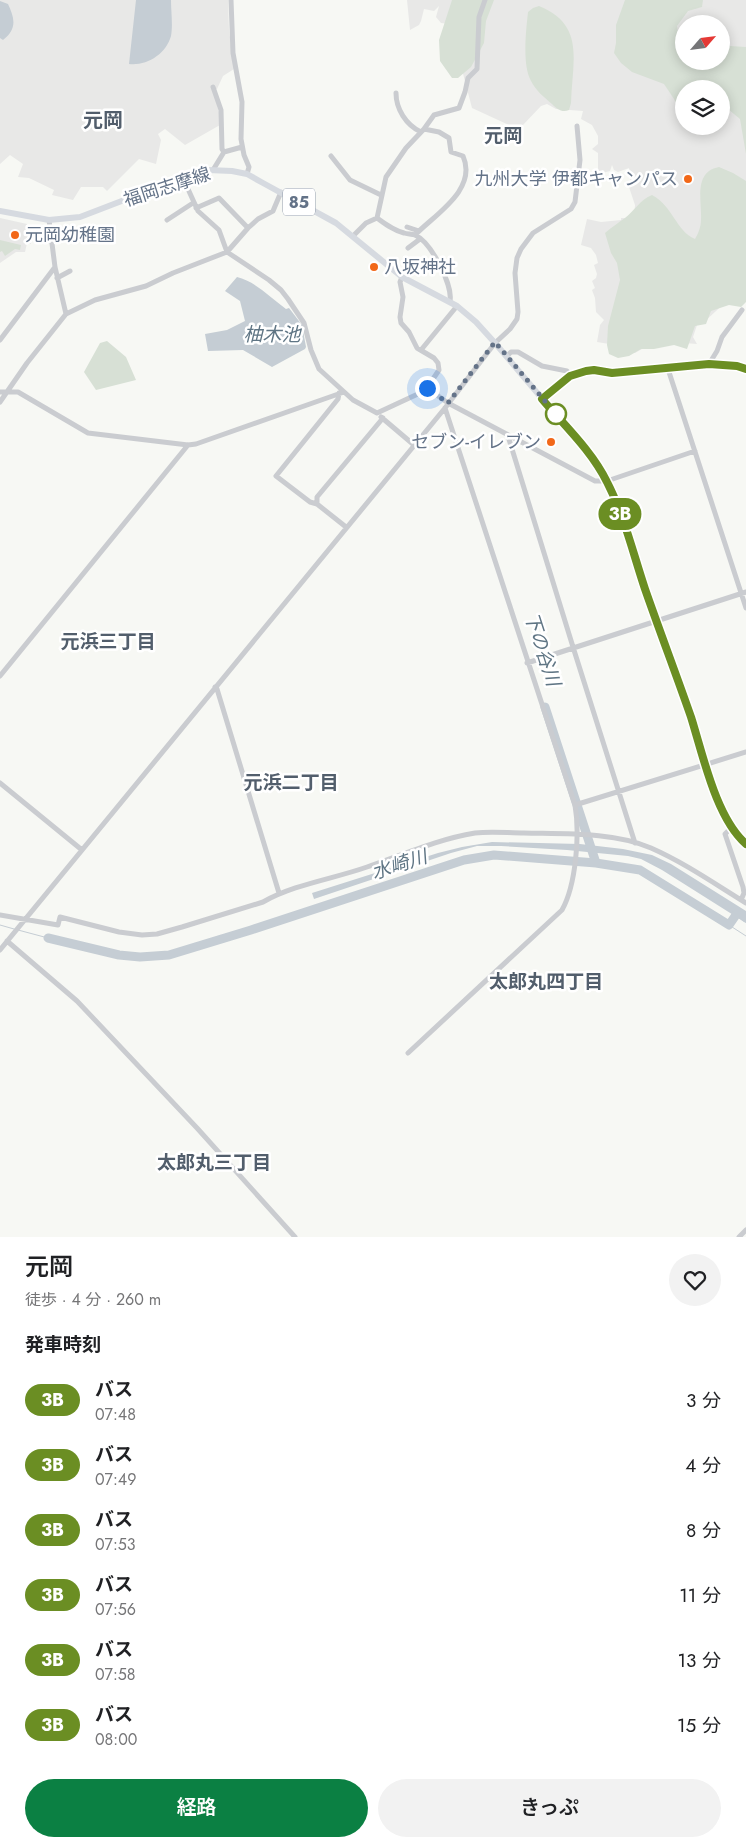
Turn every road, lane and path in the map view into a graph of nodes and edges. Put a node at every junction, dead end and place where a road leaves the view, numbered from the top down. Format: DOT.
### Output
graph roads {
  1 [pos="231,0"];
  2 [pos="485,0"];
  3 [pos="213,87"];
  4 [pos="396,93"];
  5 [pos="577,126"];
  6 [pos="423,131"];
  7 [pos="242,147"];
  8 [pos="224,152"];
  9 [pos="331,156"];
  10 [pos="213,170"];
  11 [pos="246,174"];
  12 [pos="183,178"];
  13 [pos="280,192"];
  14 [pos="381,195"];
  15 [pos="195,206"];
  16 [pos="0,211"];
  17 [pos="377,218"];
  18 [pos="49,220"];
  19 [pos="167,220"];
  20 [pos="407,227"];
  21 [pos="248,228"];
  22 [pos="418,235"];
  23 [pos="353,236"];
  24 [pos="408,248"];
  25 [pos="228,252"];
  26 [pos="55,267"];
  27 [pos="70,271"];
  28 [pos="402,277"];
  29 [pos="57,278"];
  30 [pos="450,301"];
  31 [pos="457,306"];
  32 [pos="742,310"];
  33 [pos="66,314"];
  34 [pos="0,340"];
  35 [pos="495,342"];
  36 [pos="421,350"];
  37 [pos="507,356"];
  38 [pos="709,364"];
  39 [pos="668,368"];
  40 [pos="746,369"];
  41 [pos="570,376"];
  42 [pos="427,388"];
  43 [pos="0,392"];
  44 [pos="8,392"];
  45 [pos="341,392"];
  46 [pos="542,399"];
  47 [pos="0,402"];
  48 [pos="446,406"];
  49 [pos="377,413"];
  50 [pos="382,418"];
  51 [pos="508,436"];
  52 [pos="188,444"];
  53 [pos="414,445"];
  54 [pos="695,451"];
  55 [pos="607,481"];
  56 [pos="317,504"];
  57 [pos="346,527"];
  58 [pos="744,593"];
  59 [pos="746,608"];
  60 [pos="656,622"];
  61 [pos="572,647"];
  62 [pos="530,662"];
  63 [pos="0,676"];
  64 [pos="215,687"];
  65 [pos="746,752"];
  66 [pos="706,764"];
  67 [pos="0,783"];
  68 [pos="618,792"];
  69 [pos="577,804"];
  70 [pos="732,827"];
  71 [pos="577,836"];
  72 [pos="635,843"];
  73 [pos="746,844"];
  74 [pos="82,850"];
  75 [pos="280,893"];
  76 [pos="744,902"];
  77 [pos="0,915"];
  78 [pos="25,918"];
  79 [pos="7,941"];
  80 [pos="0,950"];
  81 [pos="408,1053"];
  82 [pos="746,1230"];
  83 [pos="295,1237"];
  84 [pos="739,1237"];
  1 -- 7 [label="street"];
  2 -- 6 [label="street"];
  3 -- 8 [label="street"];
  4 -- 6 [label="street"];
  5 -- 35 [label="street"];
  6 -- 14 [label="street"];
  6 -- 22 [label="street"];
  7 -- 8 [label="street"];
  7 -- 11 [label="street"];
  8 -- 10 [label="street"];
  9 -- 14 [label="street"];
  10 -- 11 [label="main road, 福岡志摩線 / 85"];
  10 -- 12 [label="main road, 福岡志摩線 / 85"];
  11 -- 13 [label="main road, 福岡志摩線 / 85"];
  12 -- 15 [label="street"];
  12 -- 18 [label="main road, 福岡志摩線 / 85"];
  13 -- 21 [label="street"];
  13 -- 23 [label="main road, 福岡志摩線 / 85"];
  14 -- 17 [label="street"];
  15 -- 19 [label="street"];
  15 -- 21 [label="street"];
  15 -- 25 [label="street"];
  16 -- 18 [label="main road, 福岡志摩線 / 85"];
  17 -- 22 [label="street"];
  17 -- 23 [label="street"];
  18 -- 26 [label="street"];
  20 -- 22 [label="street"];
  21 -- 25 [label="street"];
  22 -- 24 [label="street"];
  22 -- 30 [label="street"];
  23 -- 28 [label="main road, 福岡志摩線 / 85"];
  25 -- 33 [label="street"];
  25 -- 45 [label="street"];
  26 -- 29 [label="street"];
  26 -- 34 [label="street"];
  27 -- 29 [label="street"];
  28 -- 30 [label="main road, 福岡志摩線 / 85"];
  28 -- 36 [label="street"];
  29 -- 33 [label="street"];
  30 -- 31 [label="main road, 福岡志摩線 / 85"];
  31 -- 35 [label="main road, 福岡志摩線 / 85"];
  31 -- 36 [label="street"];
  32 -- 38 [label="street"];
  33 -- 44 [label="street"];
  35 -- 37 [label="main road, 福岡志摩線 / 85"];
  35 -- 48 [label="street"];
  36 -- 42 [label="street"];
  37 -- 41 [label="street"];
  37 -- 46 [label="main road, 福岡志摩線 / 85"];
  38 -- 39 [label="street"];
  38 -- 40 [label="street"];
  39 -- 41 [label="street"];
  39 -- 54 [label="street"];
  41 -- 46 [label="street"];
  42 -- 48 [label="street"];
  42 -- 49 [label="street"];
  43 -- 44 [label="street"];
  44 -- 47 [label="street"];
  44 -- 52 [label="street"];
  45 -- 49 [label="street"];
  45 -- 52 [label="street"];
  45 -- 56 [label="street"];
  46 -- 55 [label="main road, 福岡志摩線 / 85"];
  48 -- 51 [label="street"];
  48 -- 53 [label="street"];
  48 -- 62 [label="street"];
  49 -- 50 [label="street"];
  50 -- 53 [label="street"];
  50 -- 56 [label="street"];
  51 -- 55 [label="street"];
  51 -- 61 [label="street"];
  52 -- 63 [label="street"];
  53 -- 57 [label="street"];
  54 -- 55 [label="street"];
  54 -- 58 [label="street"];
  55 -- 60 [label="main road, 福岡志摩線 / 85"];
  56 -- 57 [label="street"];
  57 -- 64 [label="street"];
  58 -- 59 [label="street"];
  58 -- 60 [label="street"];
  60 -- 61 [label="street"];
  60 -- 66 [label="main road, 福岡志摩線 / 85"];
  61 -- 62 [label="street"];
  61 -- 68 [label="street"];
  62 -- 69 [label="street"];
  64 -- 74 [label="street"];
  64 -- 75 [label="street"];
  65 -- 66 [label="street"];
  66 -- 68 [label="street"];
  66 -- 70 [label="main road, 福岡志摩線 / 85"];
  67 -- 74 [label="street"];
  68 -- 69 [label="street"];
  68 -- 72 [label="street"];
  69 -- 71 [label="street"];
  70 -- 73 [label="main road, 福岡志摩線 / 85"];
  70 -- 76 [label="street"];
  71 -- 72 [label="street"];
  71 -- 75 [label="street"];
  71 -- 81 [label="street"];
  72 -- 76 [label="street"];
  74 -- 78 [label="street"];
  75 -- 78 [label="street"];
  77 -- 78 [label="street"];
  78 -- 79 [label="street"];
  79 -- 80 [label="street"];
  79 -- 83 [label="street"];
  82 -- 84 [label="street"];
}
